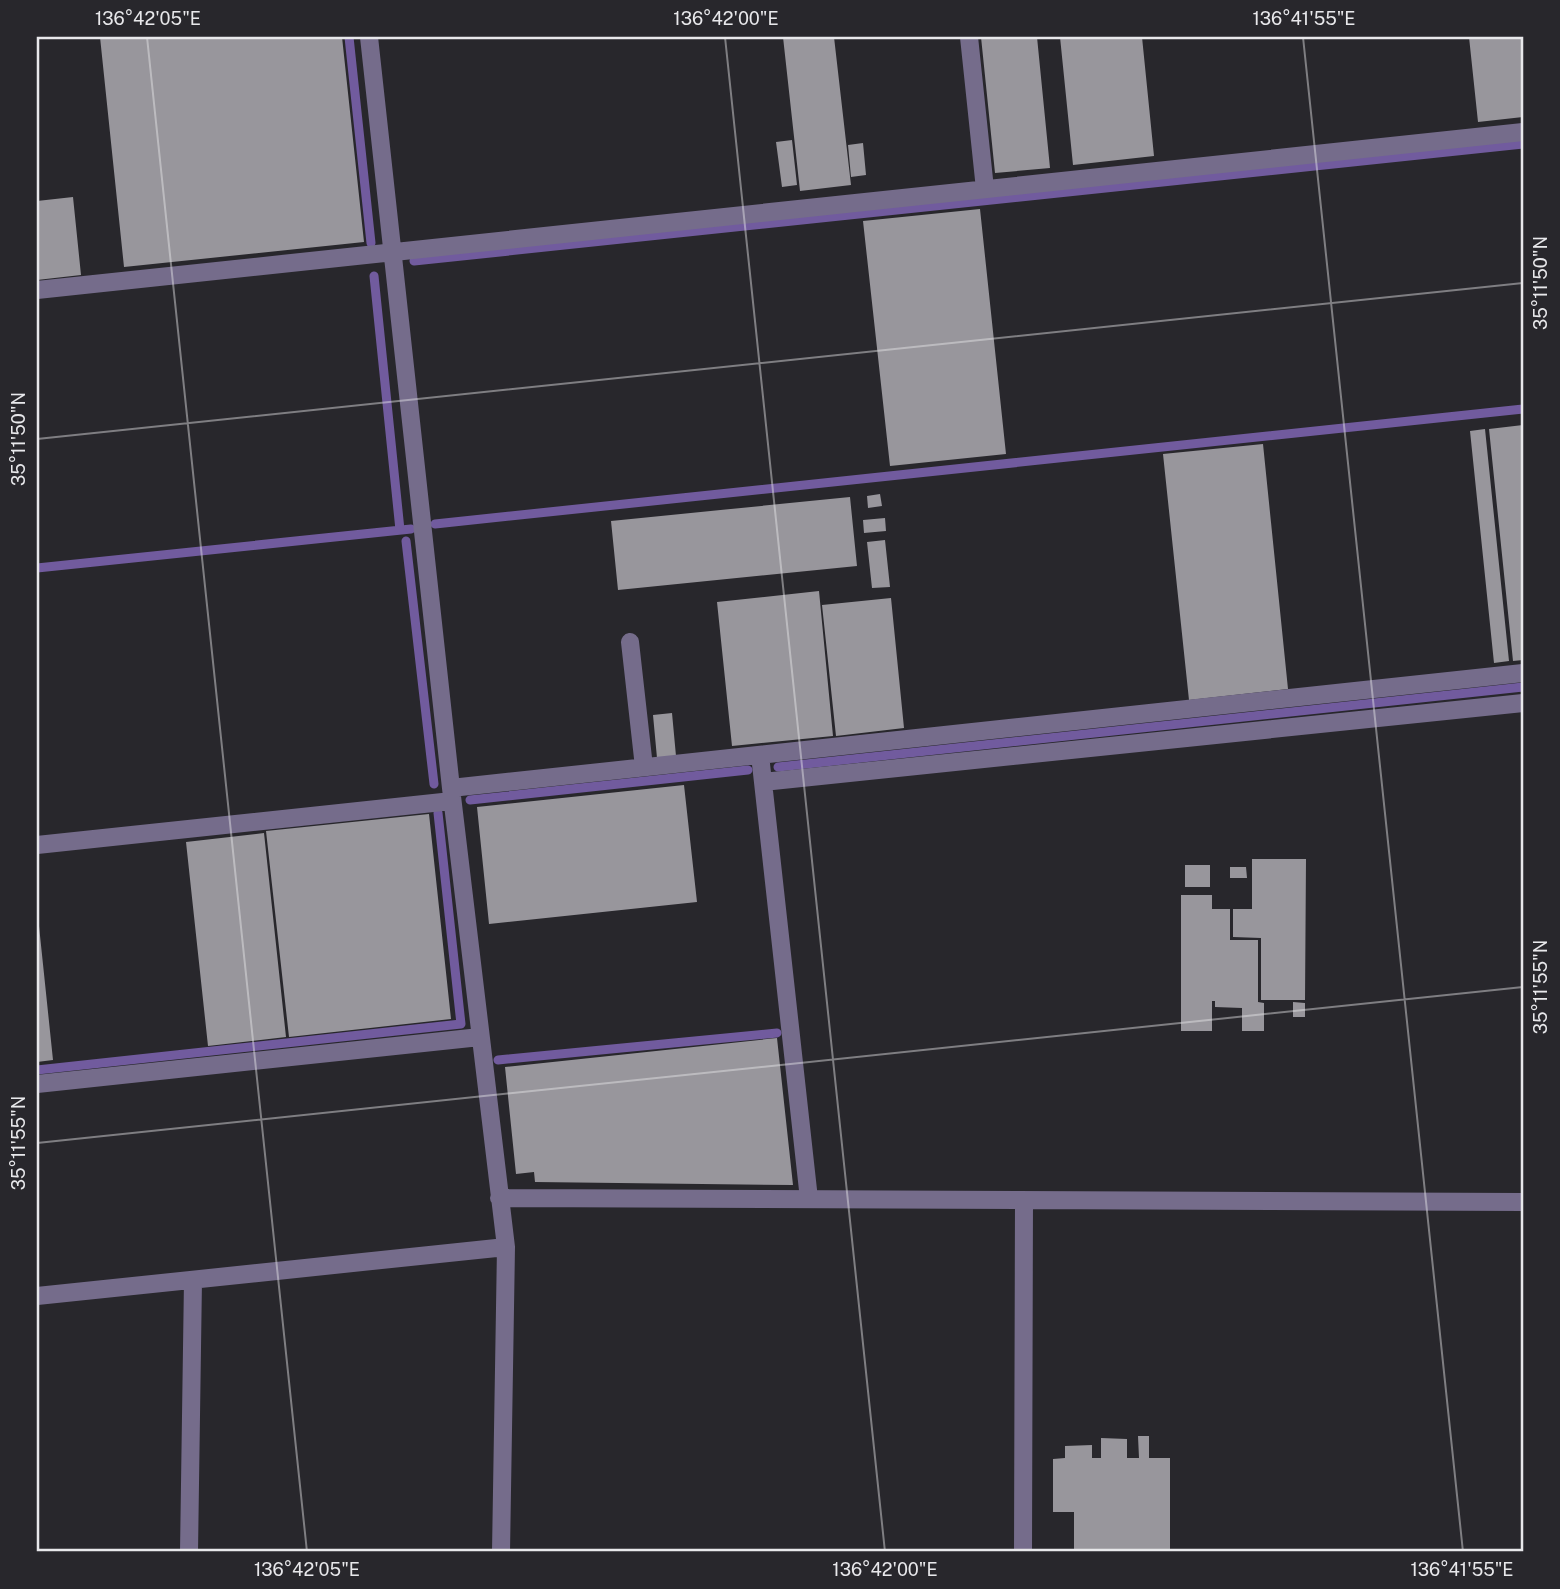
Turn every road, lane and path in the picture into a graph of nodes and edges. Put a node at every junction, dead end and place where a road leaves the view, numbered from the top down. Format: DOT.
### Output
graph roads {
  1 [pos="369,37"];
  2 [pos="969,37"];
  3 [pos="1523,132"];
  4 [pos="985,189"];
  5 [pos="391,253"];
  6 [pos="37,290"];
  7 [pos="630,642"];
  8 [pos="1523,673"];
  9 [pos="1523,703"];
  10 [pos="760,755"];
  11 [pos="644,767"];
  12 [pos="763,782"];
  13 [pos="452,794"];
  14 [pos="37,845"];
  15 [pos="480,1037"];
  16 [pos="37,1084"];
  17 [pos="499,1198"];
  18 [pos="808,1199"];
  19 [pos="1024,1200"];
  20 [pos="1523,1202"];
  21 [pos="506,1247"];
  22 [pos="193,1280"];
  23 [pos="37,1296"];
  24 [pos="189,1552"];
  25 [pos="500,1552"];
  26 [pos="1023,1552"];
  1 -- 5 [label="street"];
  2 -- 4 [label="street"];
  3 -- 4 [label="street"];
  4 -- 5 [label="street"];
  5 -- 6 [label="street"];
  5 -- 13 [label="street"];
  7 -- 11 [label="street"];
  8 -- 10 [label="street"];
  9 -- 12 [label="street"];
  10 -- 11 [label="street"];
  10 -- 12 [label="street"];
  11 -- 13 [label="street"];
  12 -- 18 [label="street"];
  13 -- 14 [label="street"];
  13 -- 15 [label="street"];
  15 -- 16 [label="street"];
  15 -- 17 [label="street"];
  17 -- 18 [label="street"];
  17 -- 21 [label="street"];
  18 -- 19 [label="street"];
  19 -- 20 [label="street"];
  19 -- 26 [label="street"];
  21 -- 22 [label="street"];
  21 -- 25 [label="street"];
  22 -- 23 [label="street"];
  22 -- 24 [label="street"];
}
